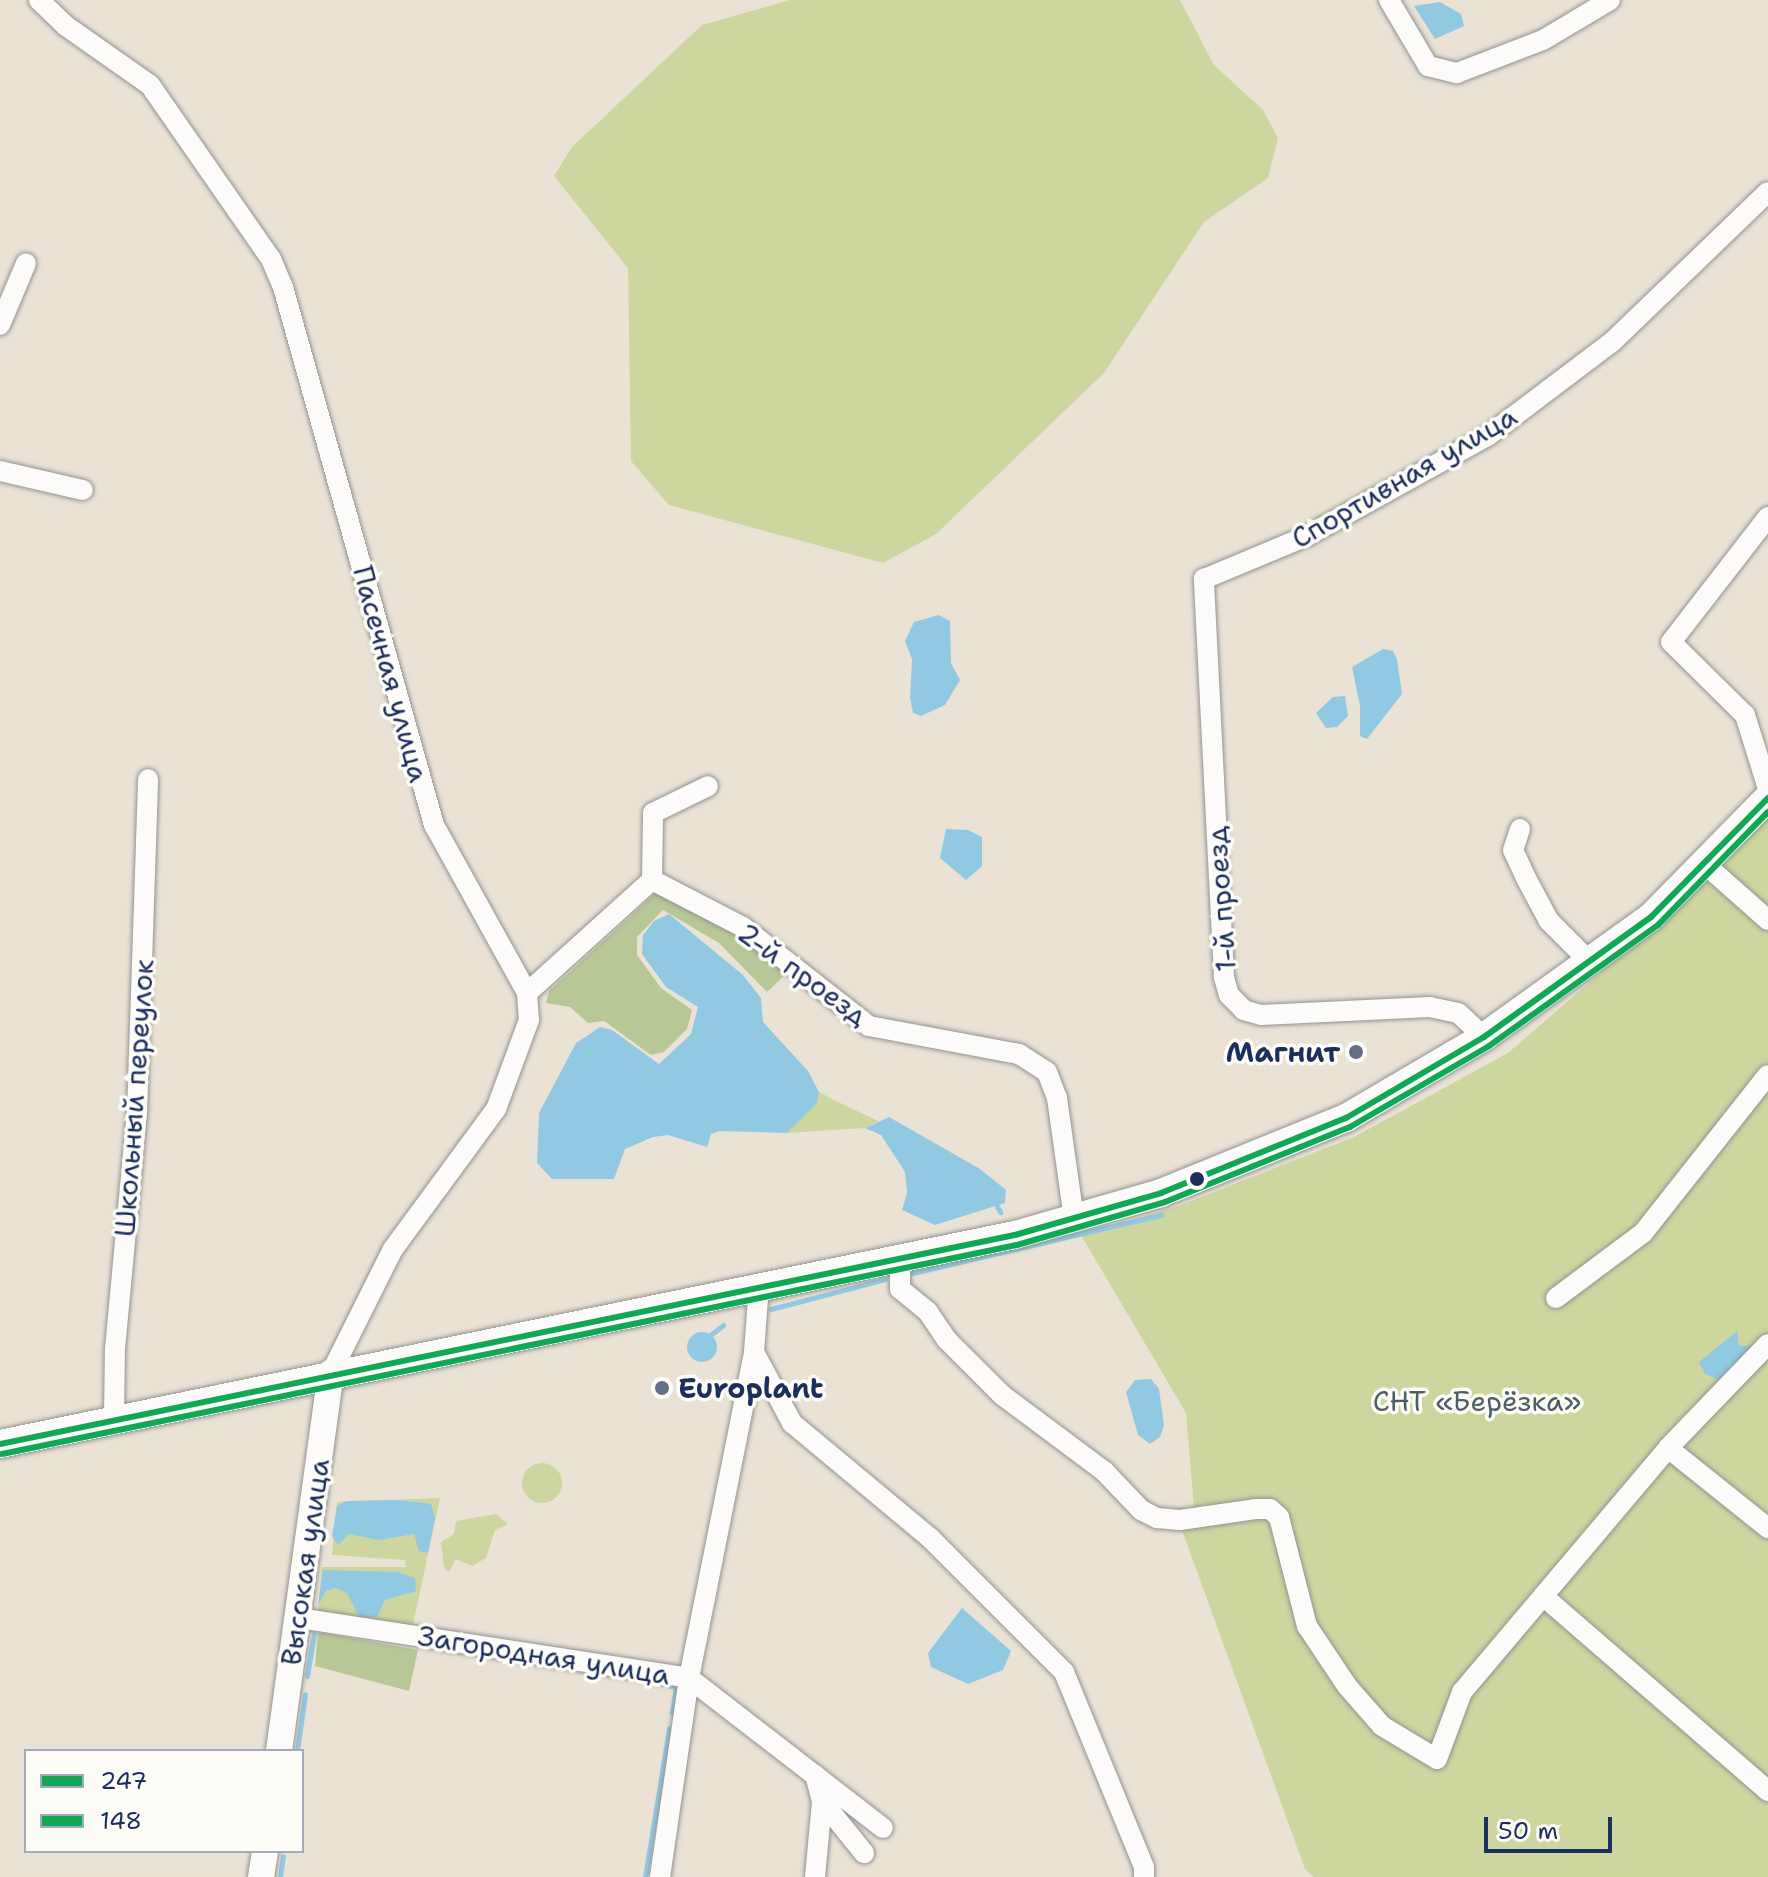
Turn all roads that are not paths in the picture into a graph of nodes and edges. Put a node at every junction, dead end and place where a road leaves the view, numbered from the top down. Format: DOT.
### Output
graph roads {
  1 [pos="39,0"];
  2 [pos="1389,0"];
  3 [pos="1610,0"];
  4 [pos="1768,192"];
  5 [pos="26,263"];
  6 [pos="0,325"];
  7 [pos="0,471"];
  8 [pos="83,490"];
  9 [pos="1768,517"];
  10 [pos="1204,579"];
  11 [pos="148,779"];
  12 [pos="708,786"];
  13 [pos="1768,789"];
  14 [pos="1768,798"];
  15 [pos="1520,829"];
  16 [pos="1707,866"];
  17 [pos="652,880"];
  18 [pos="1768,920"];
  19 [pos="1591,963"];
  20 [pos="527,993"];
  21 [pos="1484,1037"];
  22 [pos="1768,1075"];
  23 [pos="1074,1219"];
  24 [pos="900,1256"];
  25 [pos="759,1286"];
  26 [pos="1556,1298"];
  27 [pos="1768,1344"];
  28 [pos="754,1352"];
  29 [pos="331,1373"];
  30 [pos="114,1418"];
  31 [pos="0,1444"];
  32 [pos="1668,1448"];
  33 [pos="1768,1528"];
  34 [pos="1543,1596"];
  35 [pos="298,1618"];
  36 [pos="689,1678"];
  37 [pos="279,1749"];
  38 [pos="815,1775"];
  39 [pos="1768,1791"];
  40 [pos="822,1801"];
  41 [pos="883,1828"];
  42 [pos="265,1853"];
  43 [pos="864,1853"];
  44 [pos="261,1877"];
  45 [pos="660,1877"];
  46 [pos="815,1877"];
  47 [pos="1144,1877"];
  1 -- 20 [label="street, Пасечная улица"];
  2 -- 3 [label="street"];
  4 -- 10 [label="street, Спортивная улица"];
  5 -- 6 [label="street"];
  7 -- 8 [label="street"];
  9 -- 13 [label="street"];
  10 -- 21 [label="street, 1-й проезд"];
  11 -- 30 [label="street, Школьный переулок"];
  12 -- 17 [label="street"];
  14 -- 16 [label="main road"];
  15 -- 19 [label="street"];
  16 -- 18 [label="street"];
  16 -- 19 [label="main road"];
  17 -- 20 [label="street"];
  17 -- 23 [label="street, 2-й проезд"];
  19 -- 21 [label="main road"];
  20 -- 29 [label="street"];
  21 -- 23 [label="main road"];
  22 -- 26 [label="street"];
  23 -- 24 [label="main road"];
  24 -- 25 [label="main road"];
  24 -- 34 [label="street"];
  25 -- 28 [label="street"];
  25 -- 29 [label="main road"];
  27 -- 32 [label="street"];
  28 -- 36 [label="street"];
  28 -- 47 [label="street"];
  29 -- 30 [label="main road"];
  29 -- 35 [label="street, Высокая улица"];
  30 -- 31 [label="main road"];
  32 -- 33 [label="street"];
  32 -- 34 [label="street"];
  34 -- 39 [label="street"];
  35 -- 36 [label="street, Загородная улица"];
  35 -- 37 [label="street, Высокая улица"];
  36 -- 38 [label="street, Загородная улица"];
  36 -- 45 [label="street"];
  38 -- 40 [label="street"];
  38 -- 41 [label="street, Загородная улица"];
  40 -- 43 [label="street"];
  40 -- 46 [label="street"];
  42 -- 44 [label="street"];
}
